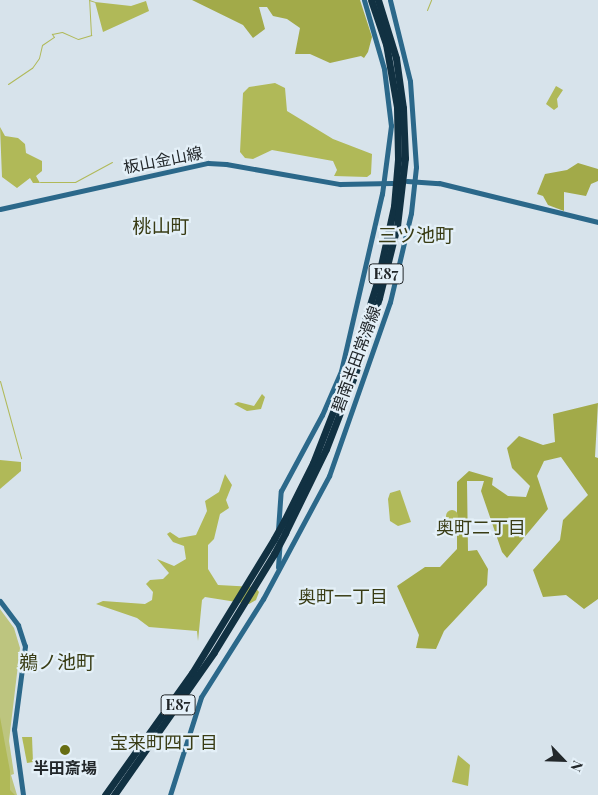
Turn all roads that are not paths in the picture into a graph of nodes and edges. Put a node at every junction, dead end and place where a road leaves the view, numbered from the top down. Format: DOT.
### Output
graph roads {
  1 [pos="364,0"];
  2 [pos="371,0"];
  3 [pos="378,0"];
  4 [pos="390,0"];
  5 [pos="415,180"];
  6 [pos="407,181"];
  7 [pos="392,183"];
  8 [pos="0,209"];
  9 [pos="598,222"];
  10 [pos="280,537"];
  11 [pos="294,541"];
  12 [pos="257,576"];
  13 [pos="272,583"];
  14 [pos="0,601"];
  15 [pos="23,795"];
  16 [pos="105,795"];
  17 [pos="114,795"];
  18 [pos="170,795"];
  1 -- 10 [label="main road, 碧南半田常滑線, bridge"];
  2 -- 10 [label="highway, E87, bridge"];
  3 -- 10 [label="highway, E87"];
  4 -- 5 [label="main road, 碧南半田常滑線"];
  5 -- 6 [label="main road"];
  5 -- 9 [label="main road"];
  5 -- 11 [label="main road, 碧南半田常滑線"];
  7 -- 8 [label="main road, 板山金山線"];
  10 -- 11 [label="main road"];
  10 -- 12 [label="highway, E87"];
  10 -- 12 [label="highway, E87, bridge"];
  10 -- 13 [label="main road, 碧南半田常滑線"];
  11 -- 13 [label="main road, 碧南半田常滑線"];
  12 -- 16 [label="highway, E87"];
  12 -- 17 [label="highway, E87"];
  13 -- 18 [label="main road, 碧南半田常滑線"];
  14 -- 15 [label="main road"];
}
